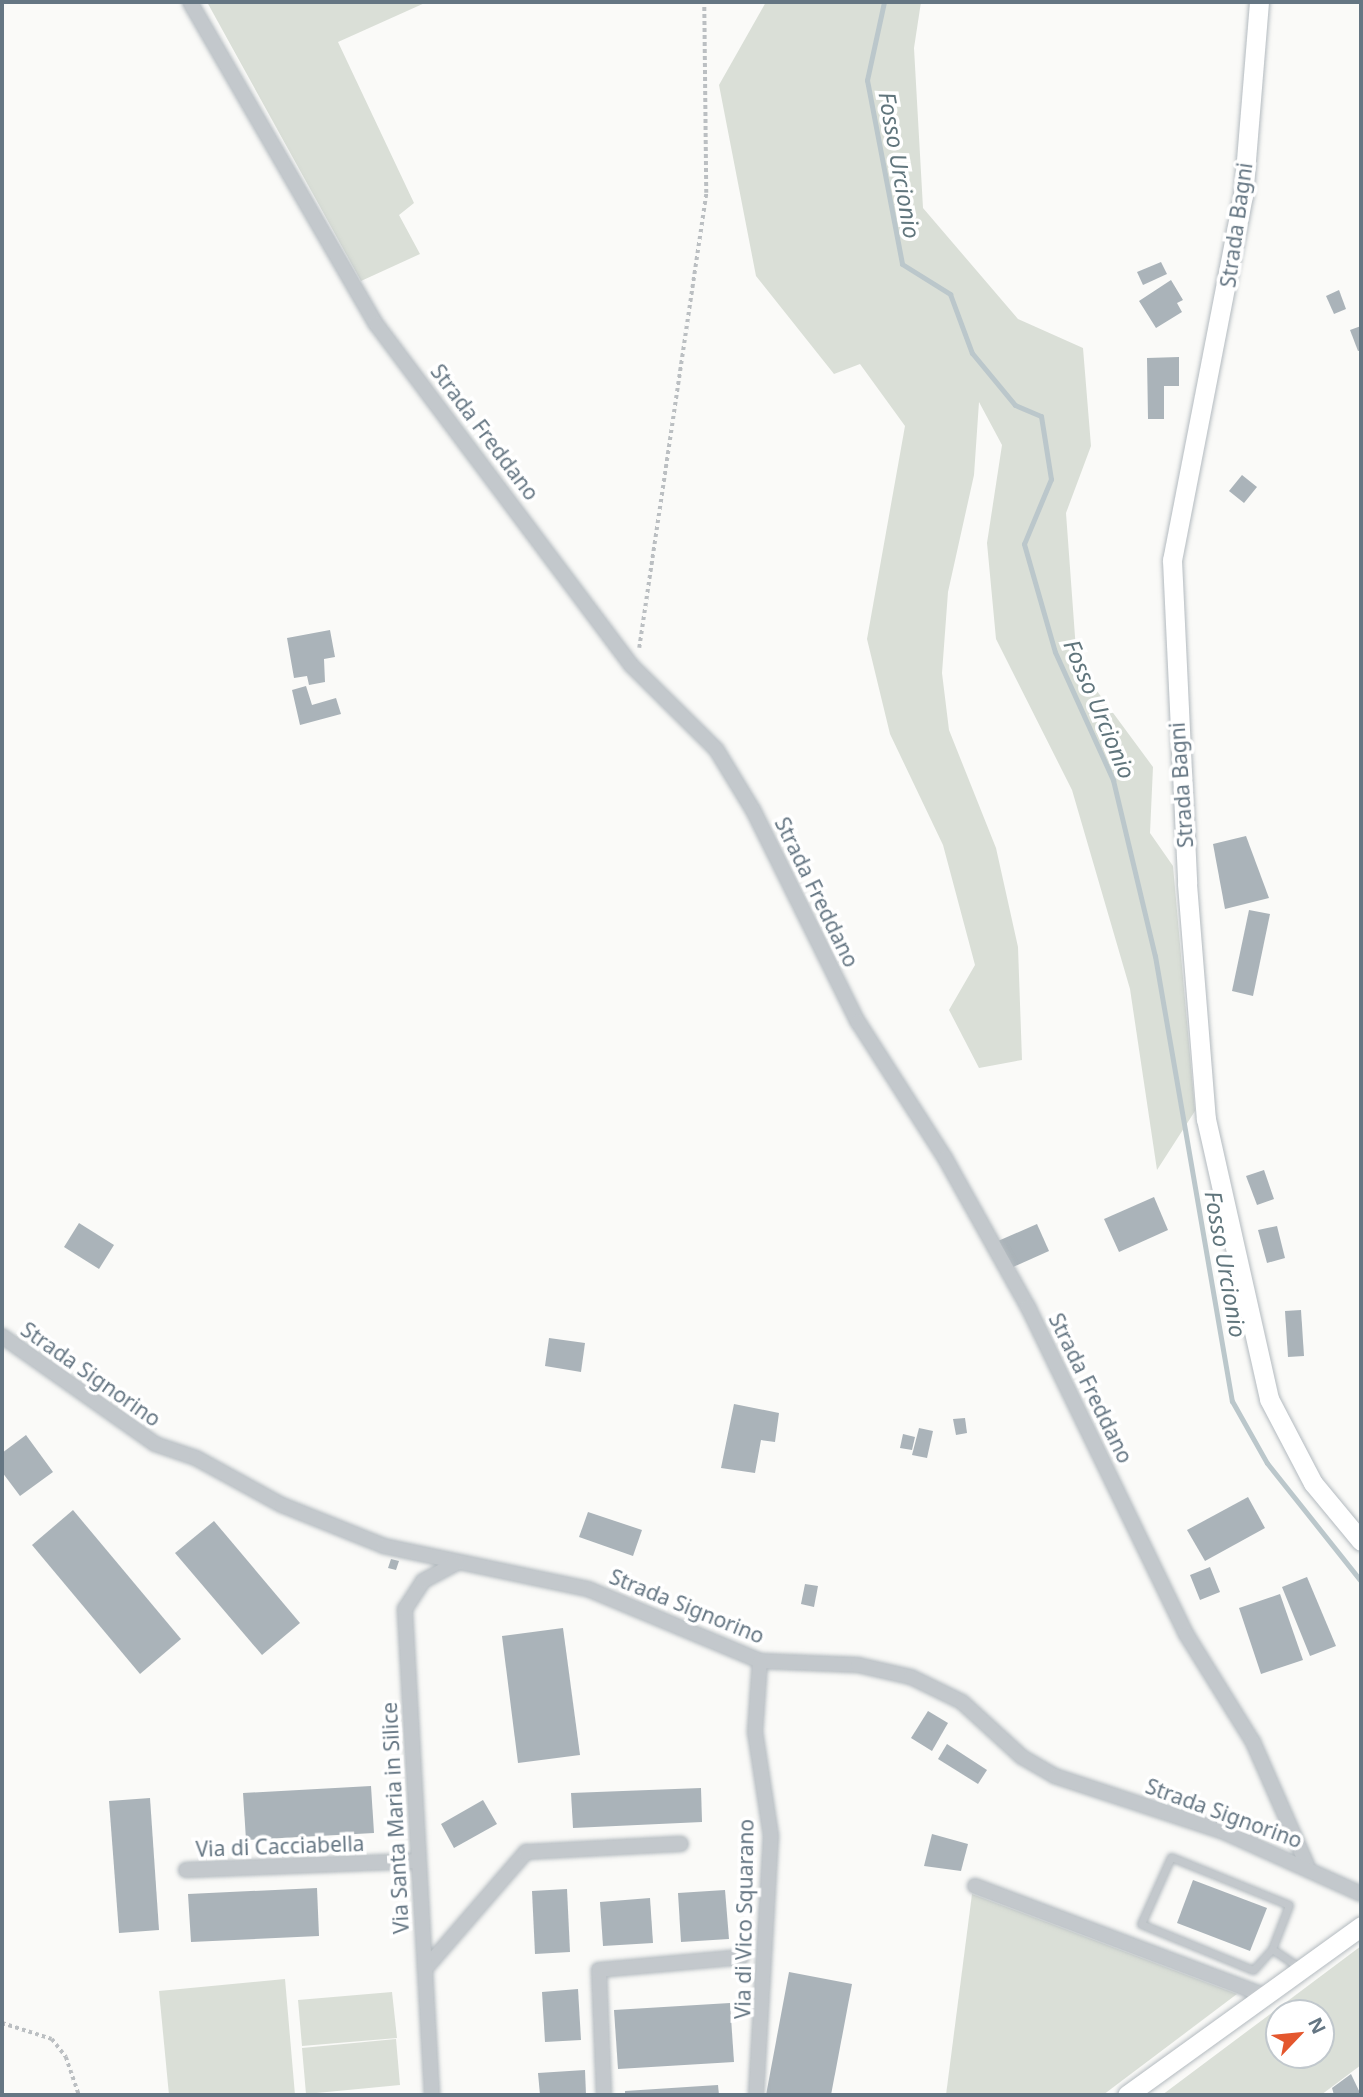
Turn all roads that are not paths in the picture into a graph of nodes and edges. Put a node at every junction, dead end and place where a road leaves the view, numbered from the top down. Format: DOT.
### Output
graph roads {
  1 [pos="190,2"];
  2 [pos="1259,2"];
  3 [pos="2,1336"];
  4 [pos="1361,1541"];
  5 [pos="457,1563"];
  6 [pos="760,1661"];
  7 [pos="681,1844"];
  8 [pos="418,1861"];
  9 [pos="1307,1865"];
  10 [pos="186,1870"];
  11 [pos="975,1886"];
  12 [pos="1361,1894"];
  13 [pos="1361,1926"];
  14 [pos="1272,1949"];
  15 [pos="741,1957"];
  16 [pos="425,1969"];
  17 [pos="1301,1969"];
  18 [pos="1264,1995"];
  19 [pos="432,2095"];
  20 [pos="604,2095"];
  21 [pos="757,2095"];
  22 [pos="1127,2095"];
  1 -- 9 [label="street, Strada Freddano"];
  2 -- 4 [label="street, Strada Bagni"];
  3 -- 5 [label="street, Strada Signorino"];
  5 -- 6 [label="street, Strada Signorino"];
  5 -- 8 [label="street, Via Santa Maria in Silice"];
  6 -- 9 [label="street, Strada Signorino"];
  6 -- 21 [label="street, Via di Vico Squarano"];
  7 -- 16 [label="street"];
  8 -- 10 [label="street, Via di Cacciabella"];
  8 -- 16 [label="street, Via Santa Maria in Silice"];
  9 -- 12 [label="street, Strada Signorino"];
  11 -- 18 [label="street"];
  13 -- 17 [label="street"];
  14 -- 14 [label="lane"];
  14 -- 17 [label="lane"];
  15 -- 20 [label="street"];
  16 -- 19 [label="street, Via Santa Maria in Silice"];
  17 -- 18 [label="street"];
  18 -- 22 [label="street"];
}
